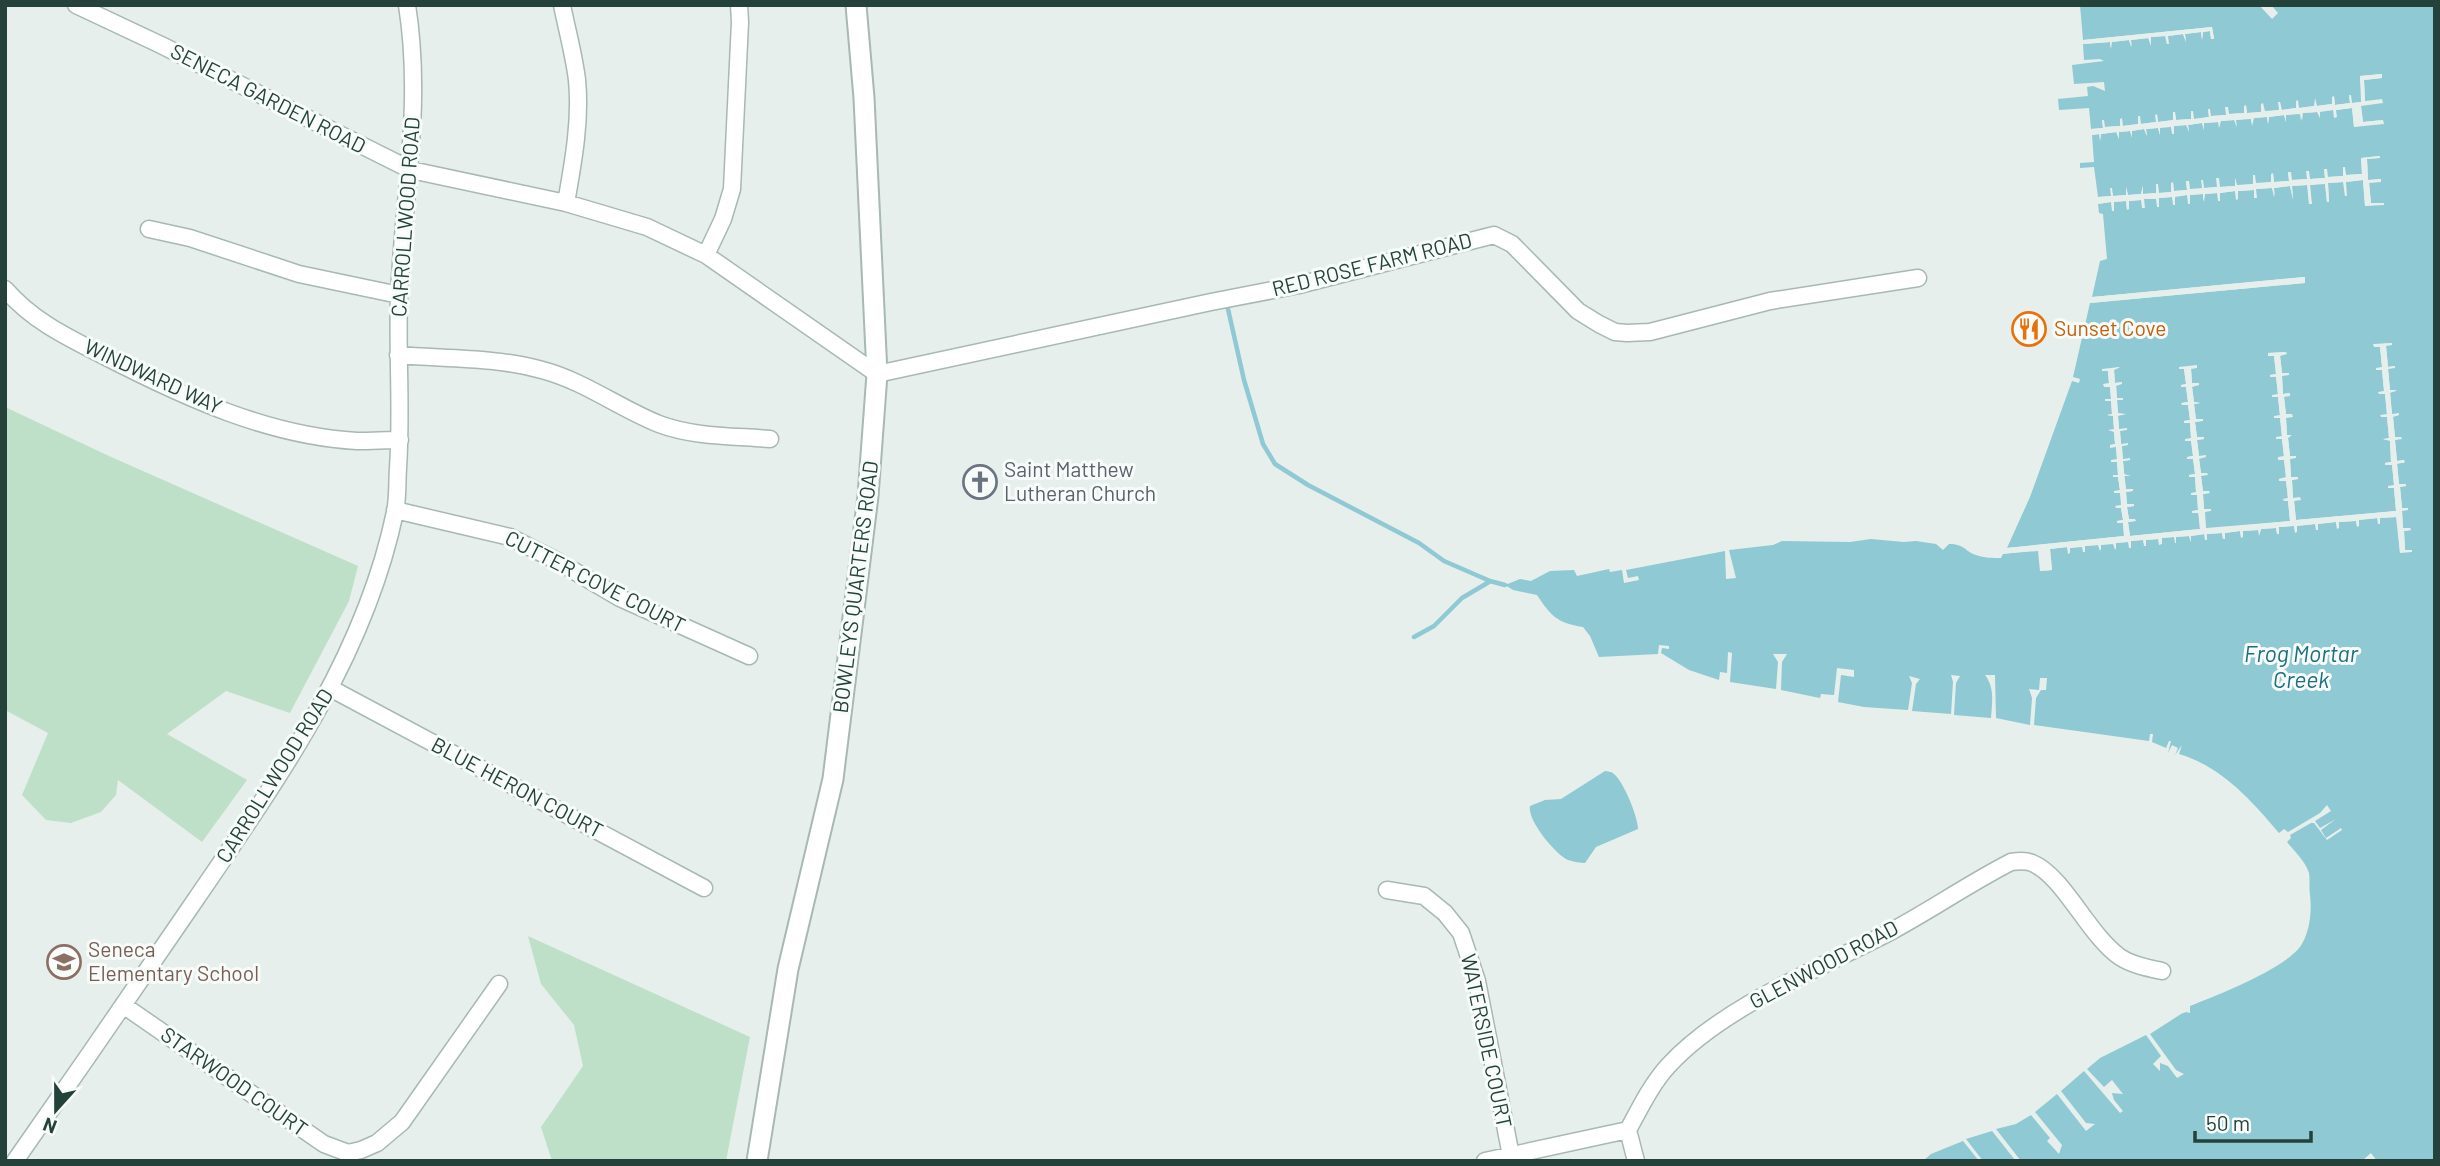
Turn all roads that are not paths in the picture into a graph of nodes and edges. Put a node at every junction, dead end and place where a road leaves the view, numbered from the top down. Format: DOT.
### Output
graph roads {
  1 [pos="76,5"];
  2 [pos="407,5"];
  3 [pos="562,5"];
  4 [pos="739,5"];
  5 [pos="856,5"];
  6 [pos="411,170"];
  7 [pos="566,203"];
  8 [pos="149,229"];
  9 [pos="706,255"];
  10 [pos="1918,278"];
  11 [pos="5,289"];
  12 [pos="399,295"];
  13 [pos="398,355"];
  14 [pos="877,374"];
  15 [pos="770,439"];
  16 [pos="400,440"];
  17 [pos="395,510"];
  18 [pos="749,656"];
  19 [pos="330,688"];
  20 [pos="704,888"];
  21 [pos="1387,890"];
  22 [pos="2162,971"];
  23 [pos="499,984"];
  24 [pos="123,1005"];
  25 [pos="1628,1130"];
  26 [pos="347,1157"];
  27 [pos="1511,1158"];
  28 [pos="15,1161"];
  29 [pos="757,1161"];
  30 [pos="1485,1161"];
  31 [pos="1636,1161"];
  1 -- 6 [label="street, SENECA GARDEN ROAD"];
  2 -- 6 [label="street, CARROLLWOOD ROAD"];
  3 -- 7 [label="street"];
  4 -- 9 [label="street"];
  5 -- 14 [label="street, BOWLEYS QUARTERS ROAD"];
  6 -- 7 [label="street, SENECA GARDEN ROAD"];
  6 -- 12 [label="street, CARROLLWOOD ROAD"];
  7 -- 9 [label="street, SENECA GARDEN ROAD"];
  8 -- 12 [label="street"];
  9 -- 14 [label="street, SENECA GARDEN ROAD"];
  10 -- 14 [label="street, RED ROSE FARM ROAD"];
  11 -- 16 [label="street, WINDWARD WAY"];
  12 -- 13 [label="street, CARROLLWOOD ROAD"];
  13 -- 15 [label="street"];
  13 -- 16 [label="street, CARROLLWOOD ROAD"];
  14 -- 29 [label="street, BOWLEYS QUARTERS ROAD"];
  16 -- 17 [label="street, CARROLLWOOD ROAD"];
  17 -- 18 [label="street, CUTTER COVE COURT"];
  17 -- 19 [label="street, CARROLLWOOD ROAD"];
  19 -- 20 [label="street, BLUE HERON COURT"];
  19 -- 24 [label="street, CARROLLWOOD ROAD"];
  21 -- 27 [label="street, WATERSIDE COURT"];
  22 -- 25 [label="street, GLENWOOD ROAD"];
  23 -- 26 [label="street, STARWOOD COURT"];
  24 -- 26 [label="street, STARWOOD COURT"];
  24 -- 28 [label="street, CARROLLWOOD ROAD"];
  25 -- 27 [label="street"];
  25 -- 31 [label="street"];
  27 -- 30 [label="street"];
}
